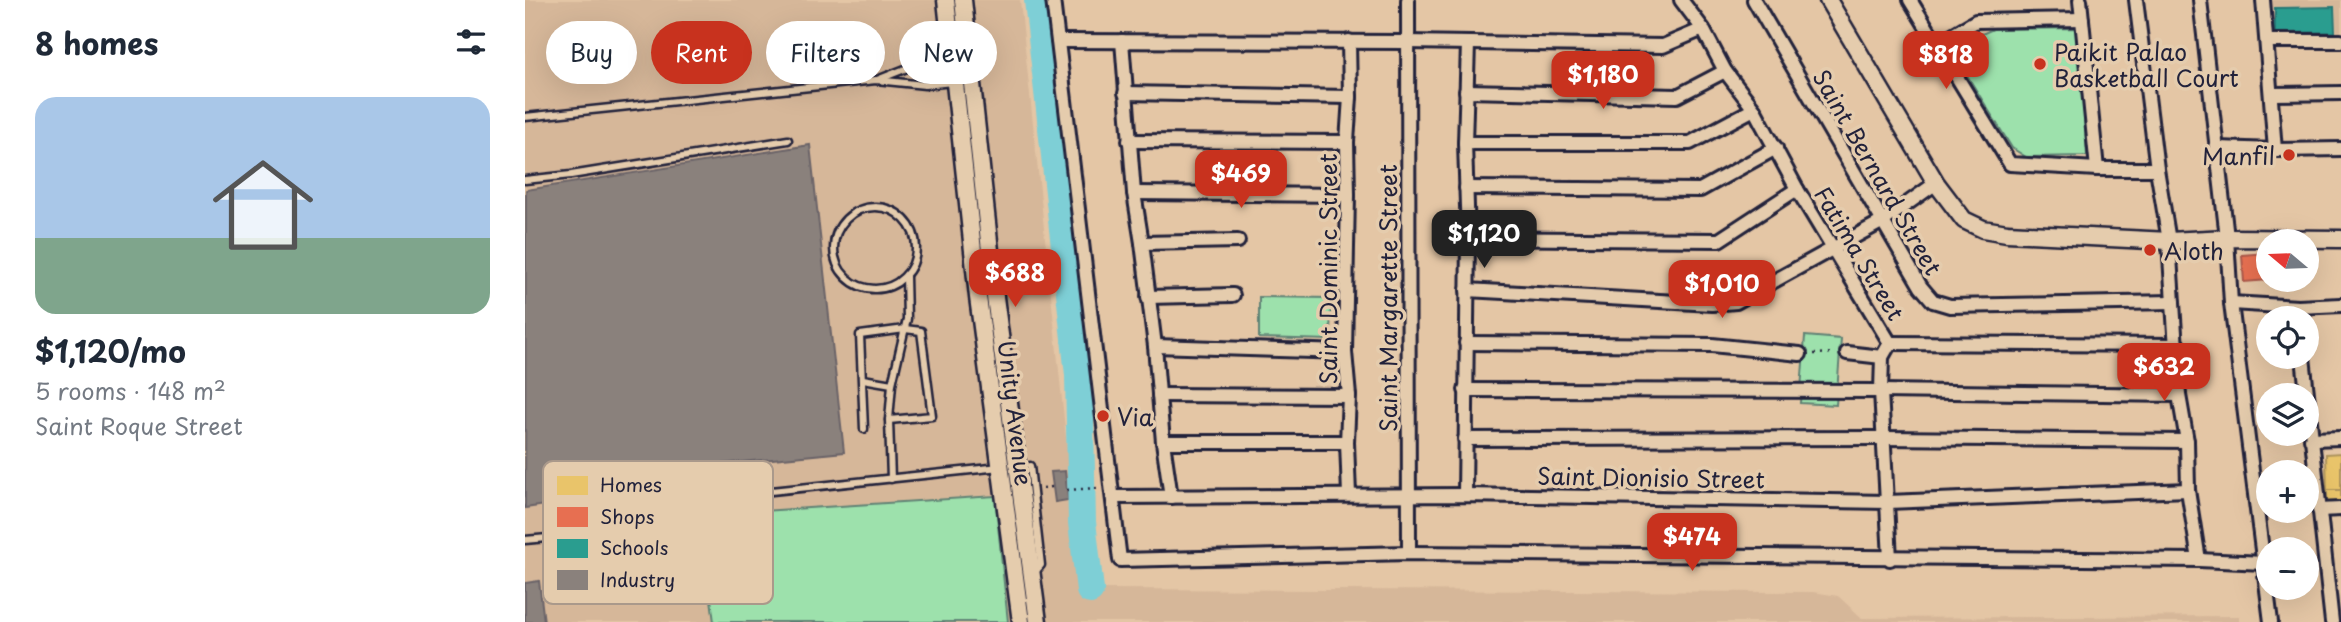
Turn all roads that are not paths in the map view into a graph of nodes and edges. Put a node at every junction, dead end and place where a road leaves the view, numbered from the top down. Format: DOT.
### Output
graph roads {
  1 [pos="946,0"];
  2 [pos="963,0"];
  3 [pos="1053,0"];
  4 [pos="1408,0"];
  5 [pos="1681,0"];
  6 [pos="1754,0"];
  7 [pos="1828,0"];
  8 [pos="1910,0"];
  9 [pos="2080,0"];
  10 [pos="2136,0"];
  11 [pos="2200,0"];
  12 [pos="2263,0"];
  13 [pos="2081,19"];
  14 [pos="948,21"];
  15 [pos="965,21"];
  16 [pos="1703,29"];
  17 [pos="1058,41"];
  18 [pos="1122,41"];
  19 [pos="1349,41"];
  20 [pos="1407,41"];
  21 [pos="2267,41"];
  22 [pos="2341,41"];
  23 [pos="1468,44"];
  24 [pos="1937,44"];
  25 [pos="1725,71"];
  26 [pos="838,84"];
  27 [pos="915,84"];
  28 [pos="935,84"];
  29 [pos="964,84"];
  30 [pos="964,84"];
  31 [pos="1466,91"];
  32 [pos="1125,93"];
  33 [pos="2341,93"];
  34 [pos="2272,94"];
  35 [pos="1350,97"];
  36 [pos="1754,109"];
  37 [pos="525,117"];
  38 [pos="788,140"];
  39 [pos="1129,141"];
  40 [pos="1347,142"];
  41 [pos="1465,143"];
  42 [pos="1776,148"];
  43 [pos="2217,148"];
  44 [pos="2341,149"];
  45 [pos="2275,150"];
  46 [pos="2097,169"];
  47 [pos="2157,169"];
  48 [pos="525,180"];
  49 [pos="1936,183"];
  50 [pos="1466,188"];
  51 [pos="1797,189"];
  52 [pos="1134,192"];
  53 [pos="1349,195"];
  54 [pos="1882,221"];
  55 [pos="1468,238"];
  56 [pos="2227,239"];
  57 [pos="2341,239"];
  58 [pos="1238,240"];
  59 [pos="2169,241"];
  60 [pos="1142,243"];
  61 [pos="1833,248"];
  62 [pos="906,276"];
  63 [pos="1467,290"];
  64 [pos="1233,295"];
  65 [pos="1148,297"];
  66 [pos="2173,302"];
  67 [pos="2231,303"];
  68 [pos="2341,304"];
  69 [pos="2256,307"];
  70 [pos="2319,309"];
  71 [pos="905,329"];
  72 [pos="1466,343"];
  73 [pos="1890,343"];
  74 [pos="2178,345"];
  75 [pos="1154,346"];
  76 [pos="1345,352"];
  77 [pos="1847,352"];
  78 [pos="1800,354"];
  79 [pos="1882,357"];
  80 [pos="863,379"];
  81 [pos="892,384"];
  82 [pos="1465,390"];
  83 [pos="1881,391"];
  84 [pos="1159,395"];
  85 [pos="1349,396"];
  86 [pos="2179,396"];
  87 [pos="889,420"];
  88 [pos="864,429"];
  89 [pos="1883,438"];
  90 [pos="2341,438"];
  91 [pos="1465,439"];
  92 [pos="2319,439"];
  93 [pos="2187,441"];
  94 [pos="1163,442"];
  95 [pos="1347,442"];
  96 [pos="1030,466"];
  97 [pos="1000,467"];
  98 [pos="891,479"];
  99 [pos="2188,489"];
  100 [pos="773,491"];
  101 [pos="1349,495"];
  102 [pos="1409,495"];
  103 [pos="1465,495"];
  104 [pos="1114,497"];
  105 [pos="1171,497"];
  106 [pos="1888,502"];
  107 [pos="2341,509"];
  108 [pos="2319,510"];
  109 [pos="2261,537"];
  110 [pos="543,538"];
  111 [pos="525,540"];
  112 [pos="1409,554"];
  113 [pos="1890,559"];
  114 [pos="2199,561"];
  115 [pos="2256,563"];
  116 [pos="1032,576"];
  117 [pos="2268,600"];
  118 [pos="1021,622"];
  119 [pos="1038,622"];
  120 [pos="2271,622"];
  121 [pos="2332,622"];
  1 -- 14 [label="street, Unity Avenue"];
  2 -- 15 [label="street, Unity Avenue"];
  3 -- 17 [label="street"];
  4 -- 20 [label="street, Saint Margarette Street"];
  5 -- 16 [label="street, Fatima Street"];
  6 -- 54 [label="street, Saint Bernard Street"];
  7 -- 49 [label="street"];
  8 -- 24 [label="street"];
  9 -- 13 [label="street"];
  10 -- 47 [label="street"];
  11 -- 43 [label="street"];
  12 -- 21 [label="street"];
  13 -- 24 [label="street"];
  13 -- 46 [label="street"];
  16 -- 23 [label="street"];
  16 -- 25 [label="street, Fatima Street"];
  17 -- 18 [label="street"];
  17 -- 104 [label="street"];
  18 -- 19 [label="street"];
  18 -- 32 [label="street"];
  19 -- 20 [label="street"];
  19 -- 35 [label="street, Saint Dominic Street"];
  20 -- 23 [label="street"];
  20 -- 102 [label="street, Saint Margarette Street"];
  21 -- 22 [label="street"];
  21 -- 34 [label="street"];
  23 -- 31 [label="street"];
  24 -- 46 [label="street"];
  25 -- 31 [label="street"];
  25 -- 36 [label="street, Fatima Street"];
  26 -- 37 [label="lane"];
  27 -- 28 [label="lane"];
  29 -- 97 [label="street, Unity Avenue"];
  30 -- 116 [label="street, Unity Avenue"];
  31 -- 41 [label="street"];
  32 -- 35 [label="street"];
  32 -- 39 [label="street"];
  33 -- 34 [label="street"];
  34 -- 45 [label="street"];
  35 -- 40 [label="street, Saint Dominic Street"];
  36 -- 41 [label="street"];
  36 -- 42 [label="street, Fatima Street"];
  38 -- 48 [label="lane"];
  39 -- 40 [label="street"];
  39 -- 52 [label="street"];
  40 -- 53 [label="street, Saint Dominic Street"];
  41 -- 50 [label="street"];
  42 -- 50 [label="street"];
  42 -- 51 [label="street, Fatima Street"];
  43 -- 45 [label="street"];
  43 -- 56 [label="street"];
  44 -- 45 [label="street"];
  46 -- 47 [label="street"];
  47 -- 59 [label="street"];
  49 -- 54 [label="street"];
  49 -- 59 [label="street"];
  50 -- 55 [label="street"];
  51 -- 55 [label="street"];
  51 -- 61 [label="street, Fatima Street"];
  52 -- 53 [label="street"];
  52 -- 60 [label="street"];
  53 -- 76 [label="street, Saint Dominic Street"];
  54 -- 61 [label="street"];
  54 -- 66 [label="street, Saint Bernard Street"];
  55 -- 63 [label="street"];
  56 -- 57 [label="street"];
  56 -- 59 [label="street"];
  56 -- 67 [label="street"];
  58 -- 60 [label="street"];
  59 -- 66 [label="street"];
  60 -- 65 [label="street"];
  61 -- 63 [label="street"];
  61 -- 73 [label="street, Fatima Street"];
  62 -- 62 [label="lane"];
  62 -- 71 [label="lane"];
  63 -- 72 [label="street"];
  64 -- 65 [label="street"];
  65 -- 75 [label="street"];
  66 -- 74 [label="street"];
  67 -- 69 [label="street"];
  67 -- 109 [label="street"];
  68 -- 70 [label="street"];
  71 -- 80 [label="lane"];
  71 -- 81 [label="lane"];
  71 -- 87 [label="lane"];
  72 -- 78 [label="street"];
  72 -- 82 [label="street"];
  73 -- 74 [label="street"];
  73 -- 79 [label="street, Fatima Street"];
  74 -- 86 [label="street"];
  75 -- 76 [label="street"];
  75 -- 84 [label="street"];
  76 -- 85 [label="street, Saint Dominic Street"];
  77 -- 79 [label="street"];
  79 -- 83 [label="street, Fatima Street"];
  80 -- 81 [label="lane"];
  80 -- 88 [label="lane"];
  81 -- 87 [label="lane"];
  82 -- 83 [label="street"];
  82 -- 91 [label="street"];
  83 -- 86 [label="street"];
  83 -- 89 [label="street, Fatima Street"];
  84 -- 85 [label="street"];
  84 -- 94 [label="street"];
  85 -- 95 [label="street, Saint Dominic Street"];
  86 -- 93 [label="street"];
  87 -- 98 [label="lane"];
  89 -- 91 [label="street"];
  89 -- 93 [label="street"];
  89 -- 106 [label="street, Fatima Street"];
  90 -- 92 [label="street"];
  91 -- 103 [label="street"];
  93 -- 99 [label="street"];
  94 -- 95 [label="street"];
  94 -- 105 [label="street"];
  95 -- 101 [label="street, Saint Dominic Street"];
  96 -- 116 [label="lane"];
  97 -- 98 [label="lane"];
  97 -- 118 [label="street, Unity Avenue"];
  98 -- 100 [label="lane"];
  99 -- 106 [label="street, Saint Dionisio Street"];
  99 -- 114 [label="street"];
  101 -- 102 [label="street, Saint Dionisio Street"];
  101 -- 105 [label="street, Saint Dionisio Street"];
  102 -- 103 [label="street, Saint Dionisio Street"];
  102 -- 112 [label="street, Saint Margarette Street"];
  103 -- 106 [label="street, Saint Dionisio Street"];
  104 -- 105 [label="street, Saint Dionisio Street"];
  104 -- 112 [label="street"];
  106 -- 113 [label="street, Fatima Street"];
  107 -- 108 [label="street"];
  108 -- 121 [label="street"];
  110 -- 111 [label="lane"];
  112 -- 113 [label="street"];
  113 -- 114 [label="street"];
  114 -- 115 [label="street"];
  116 -- 119 [label="street, Unity Avenue"];
  117 -- 120 [label="street"];
}
